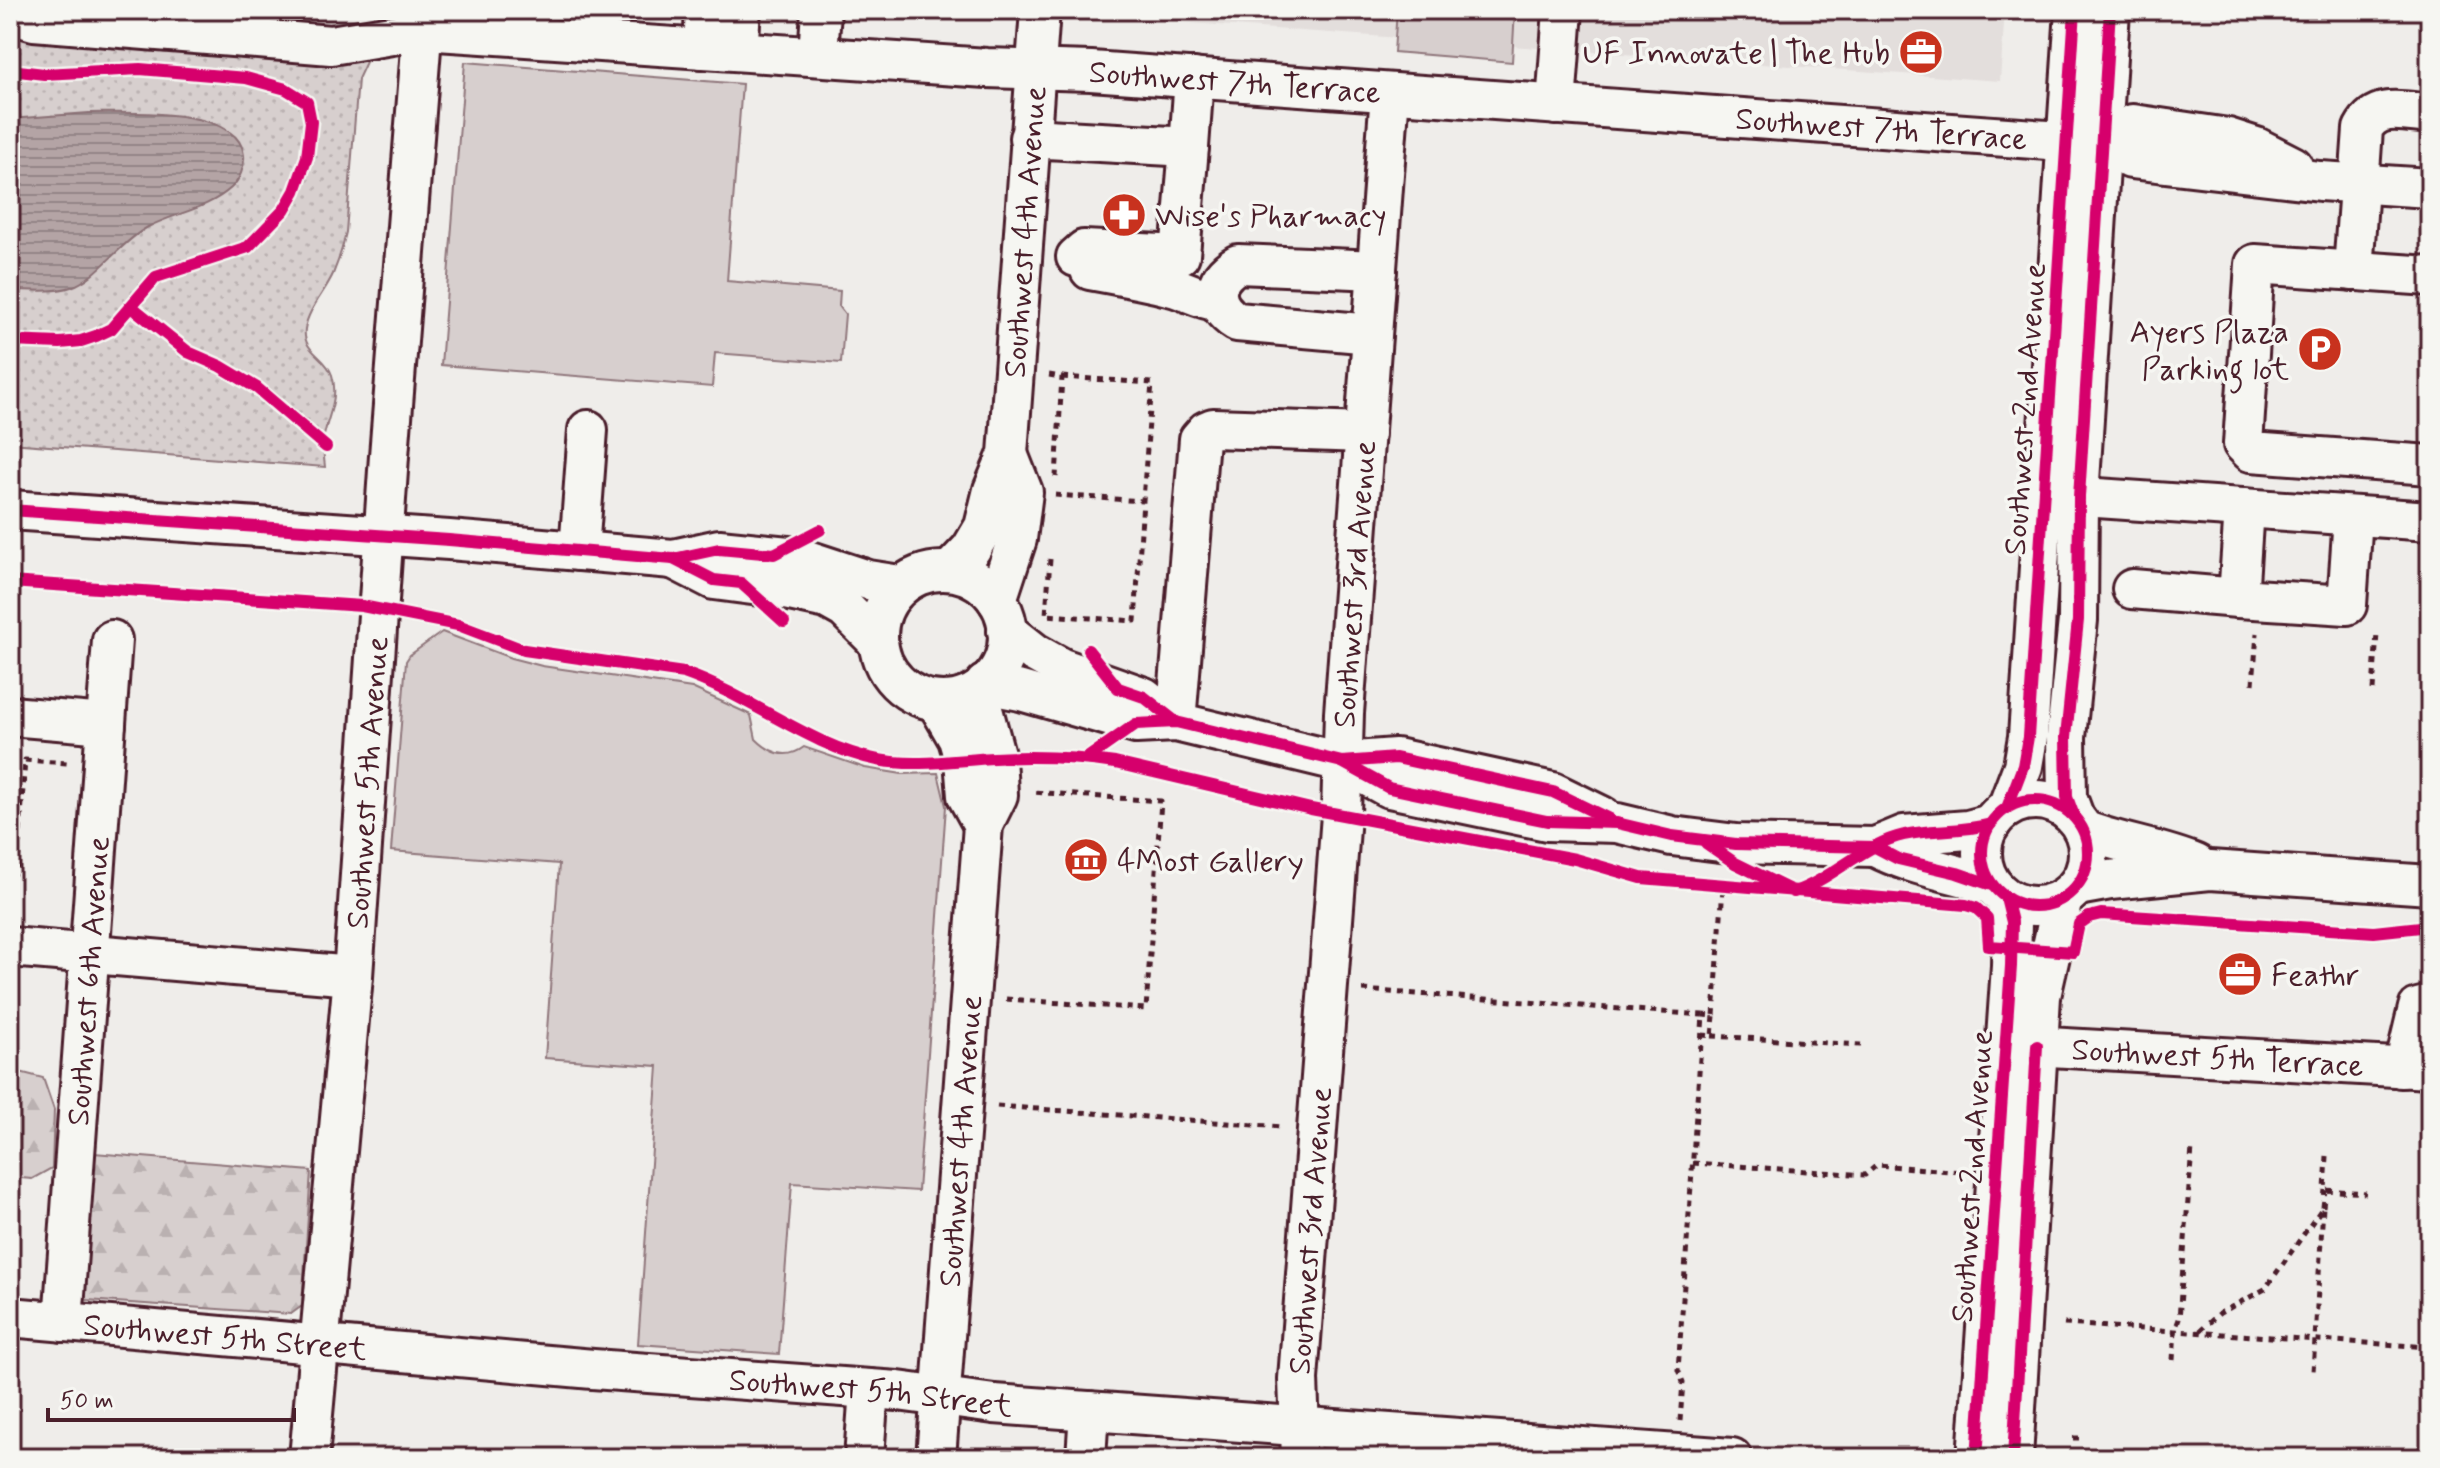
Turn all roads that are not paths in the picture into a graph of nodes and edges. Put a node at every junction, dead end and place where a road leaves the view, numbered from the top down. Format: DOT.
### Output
graph roads {
  1 [pos="705,10"];
  2 [pos="741,10"];
  3 [pos="821,10"];
  4 [pos="1040,10"];
  5 [pos="1563,10"];
  6 [pos="2075,10"];
  7 [pos="2110,10"];
  8 [pos="26,15"];
  9 [pos="423,20"];
  10 [pos="720,50"];
  11 [pos="818,56"];
  12 [pos="1034,70"];
  13 [pos="1194,78"];
  14 [pos="1390,93"];
  15 [pos="1556,105"];
  16 [pos="2430,114"];
  17 [pos="1029,138"];
  18 [pos="2096,144"];
  19 [pos="1189,147"];
  20 [pos="2358,183"];
  21 [pos="2430,188"];
  22 [pos="1022,254"];
  23 [pos="1076,257"];
  24 [pos="1377,270"];
  25 [pos="2353,271"];
  26 [pos="2430,276"];
  27 [pos="1216,301"];
  28 [pos="1372,334"];
  29 [pos="588,430"];
  30 [pos="1365,433"];
  31 [pos="1008,454"];
  32 [pos="2430,465"];
  33 [pos="2062,496"];
  34 [pos="2244,508"];
  35 [pos="10,510"];
  36 [pos="2353,516"];
  37 [pos="2430,521"];
  38 [pos="383,535"];
  39 [pos="579,551"];
  40 [pos="673,559"];
  41 [pos="950,571"];
  42 [pos="900,585"];
  43 [pos="2132,589"];
  44 [pos="2238,598"];
  45 [pos="1002,615"];
  46 [pos="112,640"];
  47 [pos="877,641"];
  48 [pos="982,688"];
  49 [pos="936,701"];
  50 [pos="10,716"];
  51 [pos="1176,722"];
  52 [pos="106,724"];
  53 [pos="1342,762"];
  54 [pos="1999,816"];
  55 [pos="2078,823"];
  56 [pos="983,825"];
  57 [pos="1875,847"];
  58 [pos="2210,870"];
  59 [pos="2430,885"];
  60 [pos="1999,891"];
  61 [pos="2070,892"];
  62 [pos="10,947"];
  63 [pos="90,954"];
  64 [pos="353,976"];
  65 [pos="2430,1005"];
  66 [pos="2022,1045"];
  67 [pos="2416,1069"];
  68 [pos="10,1317"];
  69 [pos="63,1322"];
  70 [pos="320,1342"];
  71 [pos="869,1389"];
  72 [pos="941,1395"];
  73 [pos="1089,1411"];
  74 [pos="1300,1442"];
  75 [pos="1587,1454"];
  76 [pos="309,1458"];
  77 [pos="864,1458"];
  78 [pos="936,1458"];
  79 [pos="1086,1458"];
  80 [pos="1732,1458"];
  81 [pos="1977,1458"];
  82 [pos="2013,1458"];
  1 -- 10 [label="street"];
  2 -- 10 [label="street"];
  3 -- 11 [label="street"];
  4 -- 12 [label="street, Southwest 4th Avenue"];
  5 -- 15 [label="street"];
  6 -- 18 [label="street, Southwest 2nd Avenue"];
  7 -- 18 [label="street, Southwest 2nd Avenue"];
  8 -- 9 [label="street, Southwest 7th Terrace"];
  9 -- 10 [label="street, Southwest 7th Terrace"];
  9 -- 38 [label="street, Southwest 5th Avenue"];
  10 -- 11 [label="street, Southwest 7th Terrace"];
  11 -- 12 [label="street, Southwest 7th Terrace"];
  12 -- 13 [label="street, Southwest 7th Terrace"];
  12 -- 17 [label="street, Southwest 4th Avenue"];
  13 -- 14 [label="street, Southwest 7th Terrace"];
  13 -- 19 [label="street"];
  14 -- 15 [label="street, Southwest 7th Terrace"];
  14 -- 24 [label="street, Southwest 3rd Avenue"];
  15 -- 18 [label="street, Southwest 7th Terrace"];
  16 -- 20 [label="street"];
  17 -- 19 [label="street"];
  17 -- 22 [label="street, Southwest 4th Avenue"];
  18 -- 20 [label="street"];
  18 -- 33 [label="street, Southwest 2nd Avenue"];
  19 -- 23 [label="street"];
  20 -- 21 [label="street"];
  20 -- 25 [label="street"];
  22 -- 23 [label="street"];
  22 -- 31 [label="street, Southwest 4th Avenue"];
  23 -- 27 [label="street"];
  24 -- 27 [label="street"];
  24 -- 28 [label="street, Southwest 3rd Avenue"];
  25 -- 26 [label="street"];
  25 -- 32 [label="street"];
  27 -- 28 [label="street"];
  28 -- 30 [label="street, Southwest 3rd Avenue"];
  29 -- 39 [label="street"];
  30 -- 51 [label="street"];
  30 -- 53 [label="street, Southwest 3rd Avenue"];
  31 -- 41 [label="street, Southwest 4th Avenue"];
  31 -- 45 [label="street, Southwest 4th Avenue"];
  33 -- 34 [label="street"];
  33 -- 54 [label="street, Southwest 2nd Avenue"];
  33 -- 55 [label="street, Southwest 2nd Avenue"];
  34 -- 36 [label="street"];
  34 -- 44 [label="street"];
  35 -- 38 [label="street"];
  36 -- 37 [label="street"];
  36 -- 44 [label="street"];
  38 -- 39 [label="street"];
  38 -- 64 [label="street, Southwest 5th Avenue"];
  39 -- 40 [label="street"];
  40 -- 42 [label="street"];
  40 -- 47 [label="street"];
  41 -- 42 [label="street"];
  41 -- 45 [label="street"];
  42 -- 47 [label="street"];
  43 -- 44 [label="street"];
  45 -- 48 [label="street"];
  45 -- 51 [label="street"];
  46 -- 52 [label="street, Southwest 6th Avenue"];
  47 -- 49 [label="street"];
  48 -- 49 [label="street"];
  48 -- 51 [label="street"];
  48 -- 56 [label="street, Southwest 4th Avenue"];
  49 -- 56 [label="street, Southwest 4th Avenue"];
  50 -- 52 [label="street"];
  51 -- 53 [label="street"];
  52 -- 63 [label="street, Southwest 6th Avenue"];
  53 -- 57 [label="street"];
  53 -- 74 [label="street, Southwest 3rd Avenue"];
  54 -- 55 [label="street"];
  54 -- 57 [label="street"];
  54 -- 60 [label="street"];
  55 -- 58 [label="street"];
  55 -- 61 [label="street"];
  56 -- 72 [label="street, Southwest 4th Avenue"];
  57 -- 60 [label="street"];
  58 -- 59 [label="street"];
  58 -- 61 [label="street"];
  60 -- 61 [label="street"];
  60 -- 66 [label="street, Southwest 2nd Avenue"];
  61 -- 66 [label="street, Southwest 2nd Avenue"];
  62 -- 63 [label="street"];
  63 -- 64 [label="street"];
  63 -- 69 [label="street, Southwest 6th Avenue"];
  64 -- 70 [label="street, Southwest 5th Avenue"];
  65 -- 67 [label="street"];
  66 -- 67 [label="street, Southwest 5th Terrace"];
  66 -- 81 [label="street, Southwest 2nd Avenue"];
  66 -- 82 [label="street, Southwest 2nd Avenue"];
  68 -- 69 [label="street, Southwest 5th Street"];
  69 -- 70 [label="street, Southwest 5th Street"];
  70 -- 71 [label="street, Southwest 5th Street"];
  70 -- 76 [label="street, Southwest 5th Avenue"];
  71 -- 72 [label="street, Southwest 5th Street"];
  71 -- 77 [label="street"];
  72 -- 73 [label="street, Southwest 5th Street"];
  72 -- 78 [label="street, Southwest 4th Avenue"];
  73 -- 74 [label="street, Southwest 5th Street"];
  73 -- 79 [label="street"];
  74 -- 75 [label="street, Southwest 5th Street"];
  75 -- 80 [label="street, Southwest 5th Street"];
}
